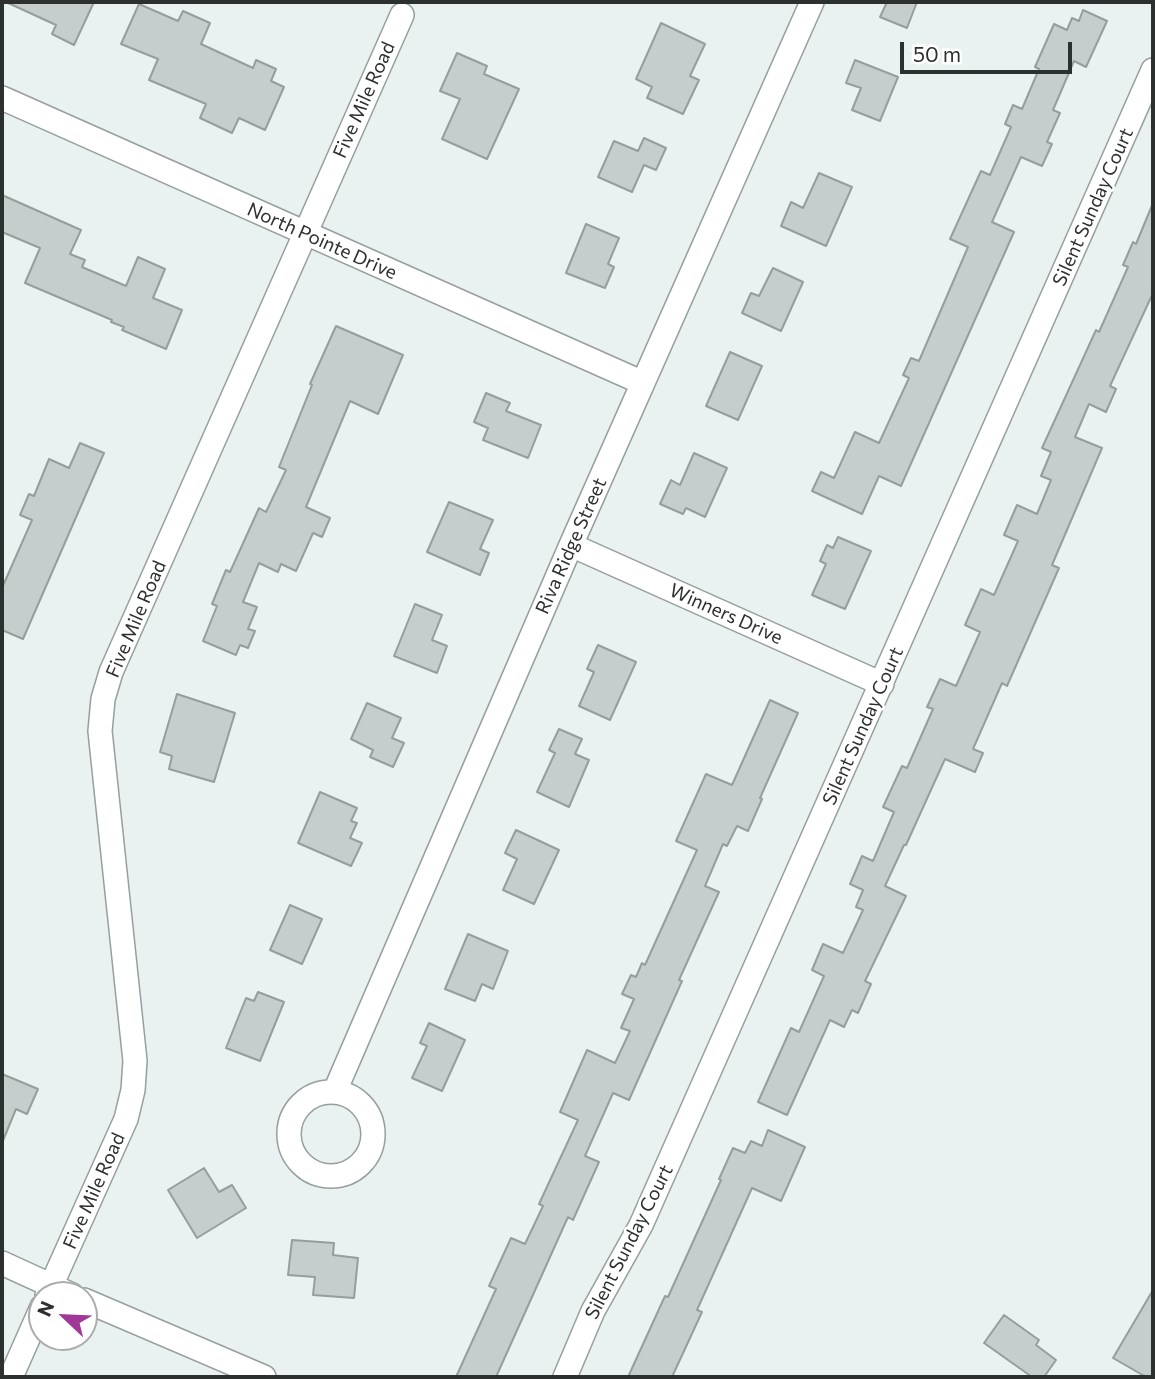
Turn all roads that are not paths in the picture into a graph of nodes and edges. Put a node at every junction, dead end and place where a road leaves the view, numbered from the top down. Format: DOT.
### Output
graph roads {
  1 [pos="811,2"];
  2 [pos="402,15"];
  3 [pos="1153,70"];
  4 [pos="2,98"];
  5 [pos="305,234"];
  6 [pos="643,383"];
  7 [pos="571,545"];
  8 [pos="882,684"];
  9 [pos="335,1091"];
  10 [pos="2,1264"];
  11 [pos="54,1281"];
  12 [pos="28,1282"];
  13 [pos="98,1306"];
  14 [pos="28,1339"];
  15 [pos="11,1377"];
  16 [pos="264,1377"];
  17 [pos="565,1377"];
  1 -- 6 [label="street, Riva Ridge Street"];
  2 -- 5 [label="street, Five Mile Road"];
  3 -- 8 [label="street, Silent Sunday Court"];
  4 -- 5 [label="street, North Pointe Drive"];
  5 -- 6 [label="street, North Pointe Drive"];
  5 -- 11 [label="street, Five Mile Road"];
  6 -- 7 [label="street, Riva Ridge Street"];
  7 -- 8 [label="street, Winners Drive"];
  7 -- 9 [label="street, Riva Ridge Street"];
  8 -- 17 [label="street, Silent Sunday Court"];
  10 -- 12 [label="street"];
  13 -- 16 [label="street"];
  14 -- 15 [label="street, Five Mile Road"];
}
